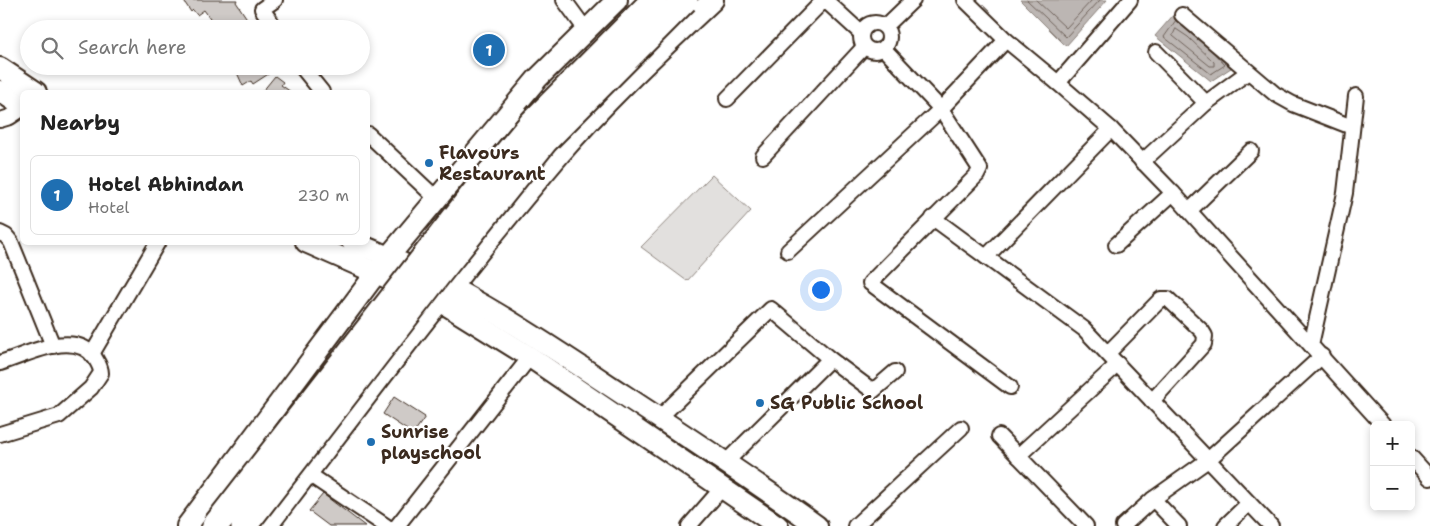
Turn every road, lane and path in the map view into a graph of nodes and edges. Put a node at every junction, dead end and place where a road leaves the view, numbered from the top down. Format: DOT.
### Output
graph roads {
  1 [pos="275,0"];
  2 [pos="564,0"];
  3 [pos="616,0"];
  4 [pos="654,0"];
  5 [pos="685,0"];
  6 [pos="713,0"];
  7 [pos="824,0"];
  8 [pos="913,0"];
  9 [pos="965,0"];
  10 [pos="1130,0"];
  11 [pos="259,4"];
  12 [pos="1182,15"];
  13 [pos="270,20"];
  14 [pos="885,27"];
  15 [pos="586,30"];
  16 [pos="862,40"];
  17 [pos="1006,40"];
  18 [pos="884,48"];
  19 [pos="1156,52"];
  20 [pos="0,68"];
  21 [pos="1248,72"];
  22 [pos="308,75"];
  23 [pos="1058,83"];
  24 [pos="33,90"];
  25 [pos="320,90"];
  26 [pos="0,91"];
  27 [pos="1356,96"];
  28 [pos="727,99"];
  29 [pos="1206,103"];
  30 [pos="20,106"];
  31 [pos="941,109"];
  32 [pos="20,110"];
  33 [pos="0,120"];
  34 [pos="1352,127"];
  35 [pos="1111,129"];
  36 [pos="370,136"];
  37 [pos="1252,151"];
  38 [pos="763,156"];
  39 [pos="1142,162"];
  40 [pos="1173,193"];
  41 [pos="437,199"];
  42 [pos="1189,211"];
  43 [pos="934,218"];
  44 [pos="0,233"];
  45 [pos="156,245"];
  46 [pos="313,245"];
  47 [pos="360,245"];
  48 [pos="1116,245"];
  49 [pos="788,251"];
  50 [pos="388,256"];
  51 [pos="986,257"];
  52 [pos="377,273"];
  53 [pos="446,294"];
  54 [pos="1311,345"];
  55 [pos="53,346"];
  56 [pos="1108,353"];
  57 [pos="92,354"];
  58 [pos="1322,356"];
  59 [pos="530,357"];
  60 [pos="830,359"];
  61 [pos="0,363"];
  62 [pos="1118,364"];
  63 [pos="895,372"];
  64 [pos="1010,387"];
  65 [pos="1152,401"];
  66 [pos="659,418"];
  67 [pos="1379,421"];
  68 [pos="961,428"];
  69 [pos="0,434"];
  70 [pos="999,436"];
  71 [pos="1018,456"];
  72 [pos="1208,460"];
  73 [pos="1415,461"];
  74 [pos="727,462"];
  75 [pos="307,473"];
  76 [pos="1430,478"];
  77 [pos="723,487"];
  78 [pos="1153,499"];
  79 [pos="1249,503"];
  80 [pos="187,526"];
  81 [pos="215,526"];
  82 [pos="244,526"];
  83 [pos="267,526"];
  84 [pos="386,526"];
  85 [pos="397,526"];
  86 [pos="689,526"];
  87 [pos="778,526"];
  88 [pos="817,526"];
  89 [pos="856,526"];
  90 [pos="1086,526"];
  91 [pos="1123,526"];
  92 [pos="1179,526"];
  93 [pos="1225,526"];
  94 [pos="1271,526"];
  1 -- 11 [label="street"];
  2 -- 15 [label="street"];
  3 -- 15 [label="street"];
  4 -- 81 [label="highway, bridge"];
  5 -- 82 [label="highway, bridge"];
  6 -- 53 [label="street"];
  7 -- 16 [label="street"];
  7 -- 28 [label="street"];
  8 -- 14 [label="street"];
  9 -- 17 [label="street"];
  10 -- 23 [label="street"];
  11 -- 13 [label="street"];
  12 -- 21 [label="street"];
  14 -- 16 [label="street"];
  14 -- 18 [label="street"];
  15 -- 41 [label="street"];
  16 -- 18 [label="street"];
  16 -- 38 [label="street"];
  17 -- 23 [label="street"];
  17 -- 31 [label="street"];
  18 -- 31 [label="street"];
  19 -- 29 [label="street"];
  20 -- 24 [label="street"];
  21 -- 29 [label="street"];
  21 -- 34 [label="street"];
  22 -- 25 [label="street"];
  23 -- 35 [label="street"];
  26 -- 30 [label="street"];
  27 -- 34 [label="street"];
  29 -- 39 [label="street"];
  31 -- 43 [label="street"];
  31 -- 49 [label="street"];
  32 -- 33 [label="street"];
  34 -- 54 [label="street"];
  35 -- 39 [label="street"];
  35 -- 51 [label="street"];
  36 -- 41 [label="street"];
  37 -- 42 [label="street"];
  39 -- 40 [label="street"];
  40 -- 42 [label="street"];
  40 -- 48 [label="street"];
  41 -- 50 [label="street"];
  42 -- 54 [label="street"];
  43 -- 51 [label="street"];
  43 -- 64 [label="street"];
  44 -- 55 [label="street"];
  45 -- 57 [label="street"];
  46 -- 52 [label="street"];
  47 -- 50 [label="street"];
  50 -- 52 [label="street"];
  50 -- 53 [label="street"];
  51 -- 56 [label="street"];
  52 -- 53 [label="street"];
  52 -- 80 [label="street"];
  53 -- 59 [label="street"];
  53 -- 66 [label="street"];
  53 -- 75 [label="street"];
  54 -- 58 [label="street"];
  55 -- 57 [label="street"];
  55 -- 61 [label="street"];
  56 -- 62 [label="street"];
  56 -- 65 [label="street"];
  57 -- 69 [label="street"];
  58 -- 67 [label="street"];
  58 -- 72 [label="street"];
  59 -- 77 [label="street"];
  59 -- 85 [label="street"];
  60 -- 63 [label="street"];
  60 -- 66 [label="street"];
  60 -- 74 [label="street"];
  62 -- 65 [label="street"];
  62 -- 71 [label="street"];
  65 -- 72 [label="street"];
  66 -- 74 [label="street"];
  68 -- 89 [label="street"];
  70 -- 71 [label="street"];
  71 -- 90 [label="street"];
  72 -- 78 [label="street"];
  72 -- 79 [label="street"];
  73 -- 76 [label="street"];
  74 -- 88 [label="street"];
  75 -- 83 [label="street"];
  75 -- 84 [label="street"];
  77 -- 86 [label="street"];
  77 -- 87 [label="street"];
  78 -- 91 [label="street"];
  78 -- 92 [label="street"];
  79 -- 93 [label="street"];
  79 -- 94 [label="street"];
}
